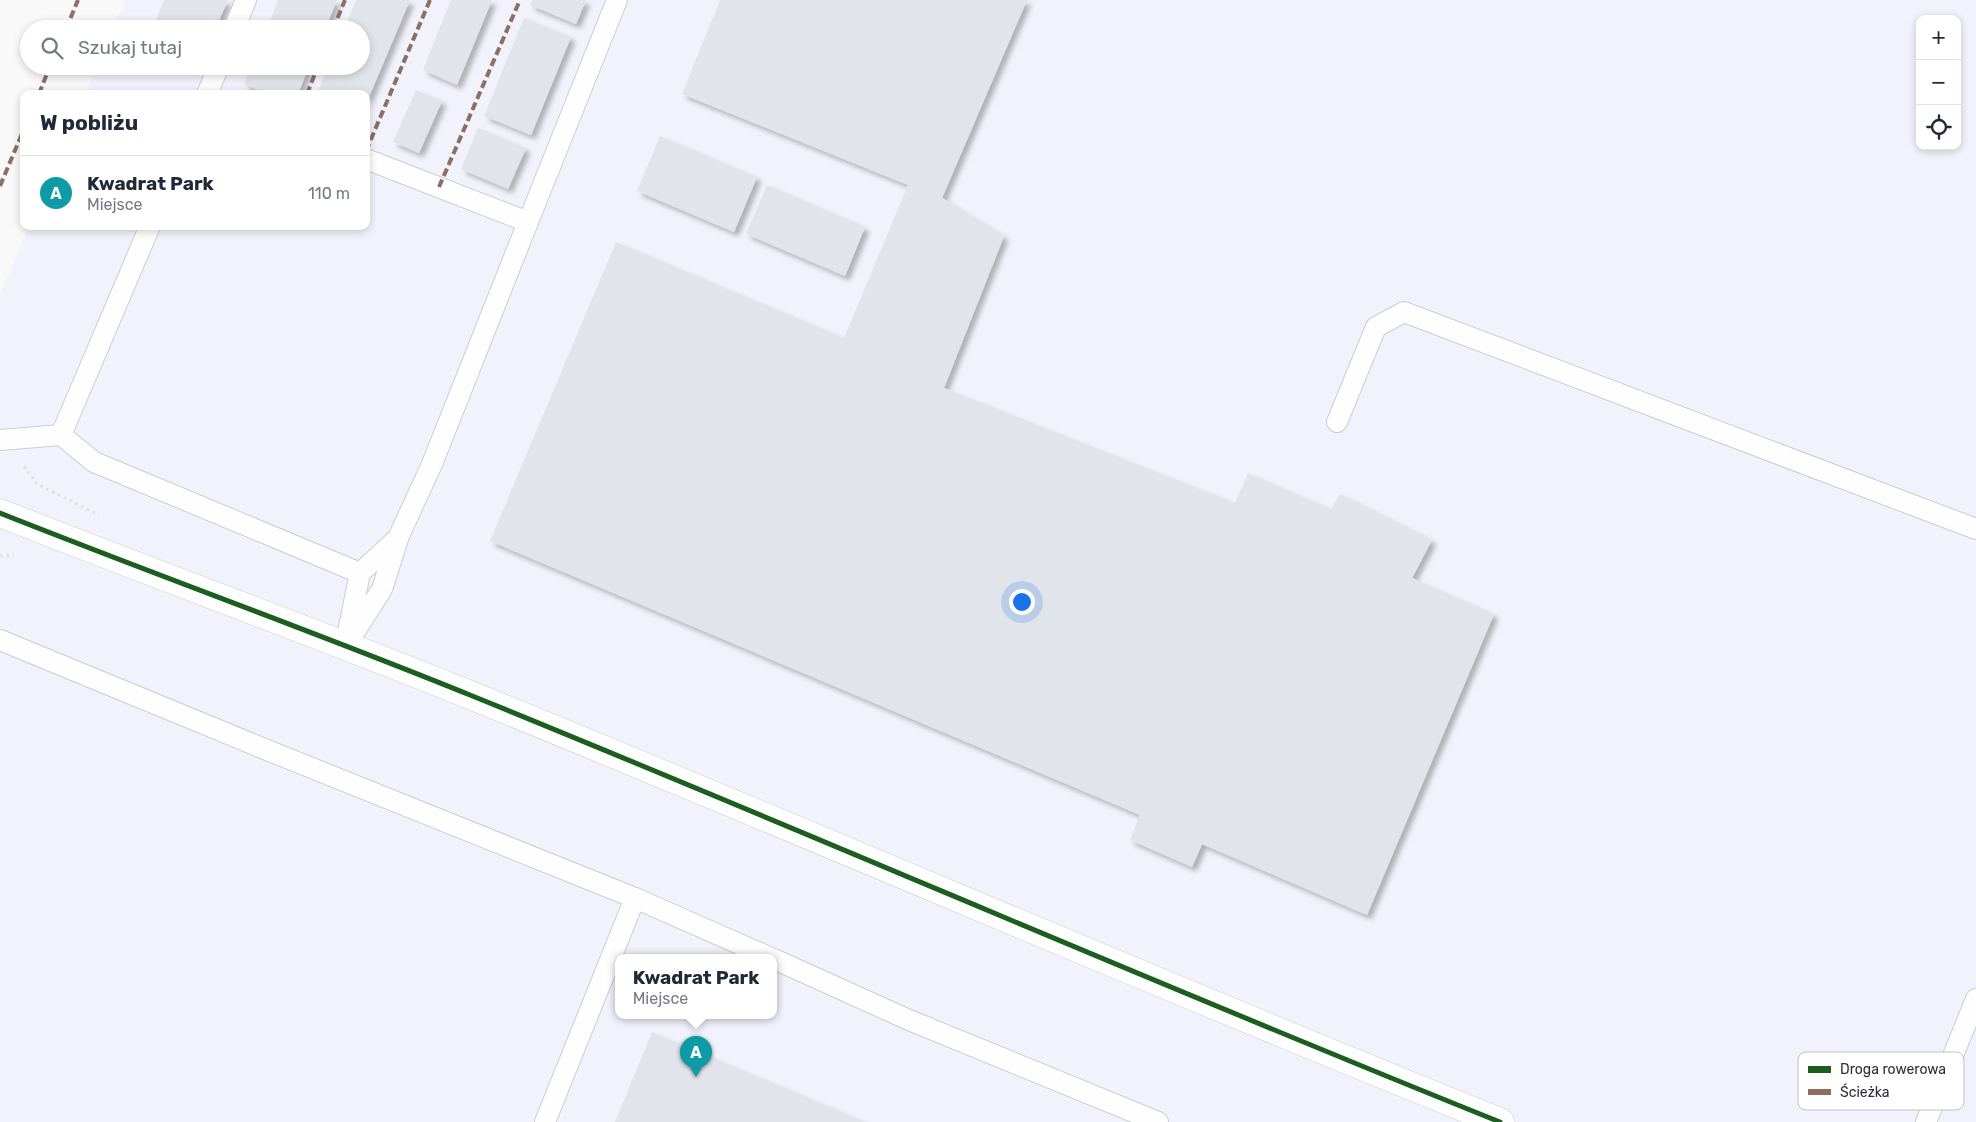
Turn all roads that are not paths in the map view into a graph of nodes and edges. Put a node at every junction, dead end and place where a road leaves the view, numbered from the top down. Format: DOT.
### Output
graph roads {
  1 [pos="246,0"];
  2 [pos="617,0"];
  3 [pos="238,20"];
  4 [pos="215,75"];
  5 [pos="209,90"];
  6 [pos="370,161"];
  7 [pos="528,222"];
  8 [pos="148,230"];
  9 [pos="1338,422"];
  10 [pos="61,436"];
  11 [pos="0,440"];
  12 [pos="0,513"];
  13 [pos="1976,529"];
  14 [pos="398,538"];
  15 [pos="360,573"];
  16 [pos="0,640"];
  17 [pos="345,646"];
  18 [pos="635,898"];
  19 [pos="761,954"];
  20 [pos="777,961"];
  21 [pos="1976,1000"];
  22 [pos="1955,1052"];
  23 [pos="1931,1110"];
  24 [pos="545,1122"];
  25 [pos="1158,1122"];
  26 [pos="1500,1122"];
  27 [pos="1926,1122"];
  1 -- 3 [label="lane"];
  2 -- 7 [label="lane"];
  4 -- 5 [label="lane"];
  6 -- 7 [label="lane"];
  7 -- 14 [label="lane"];
  8 -- 10 [label="lane"];
  9 -- 13 [label="lane"];
  10 -- 11 [label="lane"];
  10 -- 15 [label="lane"];
  12 -- 17 [label="street"];
  14 -- 15 [label="lane"];
  14 -- 17 [label="lane"];
  15 -- 17 [label="lane"];
  16 -- 18 [label="lane"];
  17 -- 26 [label="street"];
  18 -- 19 [label="lane"];
  18 -- 24 [label="lane"];
  20 -- 25 [label="lane"];
  21 -- 22 [label="lane"];
  23 -- 27 [label="lane"];
}
